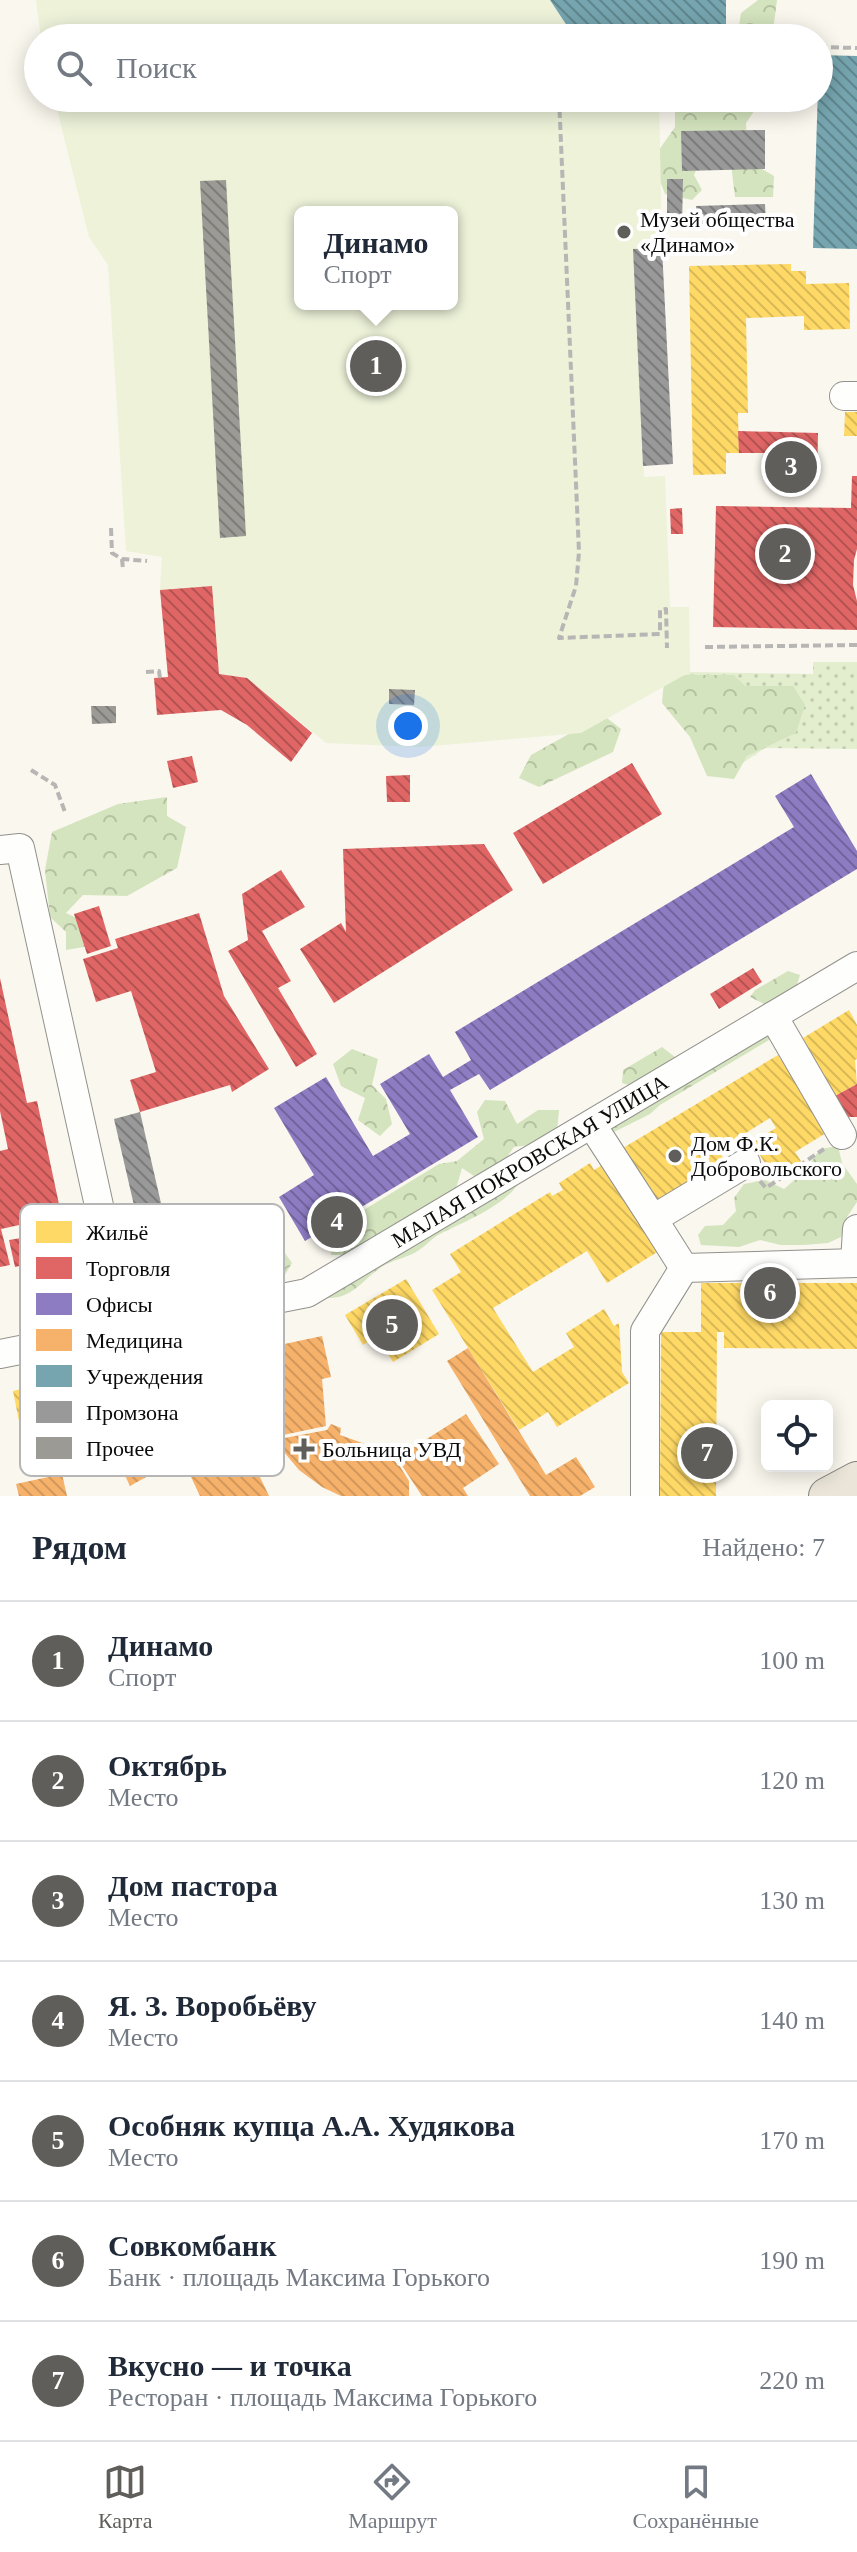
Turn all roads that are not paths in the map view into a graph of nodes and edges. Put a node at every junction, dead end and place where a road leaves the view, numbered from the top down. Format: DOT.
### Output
graph roads {
  1 [pos="10,849"];
  2 [pos="857,966"];
  3 [pos="773,1016"];
  4 [pos="592,1125"];
  5 [pos="842,1135"];
  6 [pos="746,1163"];
  7 [pos="97,1204"];
  8 [pos="653,1219"];
  9 [pos="857,1229"];
  10 [pos="856,1263"];
  11 [pos="684,1268"];
  12 [pos="284,1297"];
  13 [pos="20,1350"];
  14 [pos="0,1354"];
  15 [pos="857,1480"];
  16 [pos="645,1496"];
  17 [pos="827,1496"];
  1 -- 7 [label="street"];
  2 -- 3 [label="street, МАЛАЯ ПОКРОВСКАЯ УЛИЦА"];
  3 -- 4 [label="street, МАЛАЯ ПОКРОВСКАЯ УЛИЦА"];
  3 -- 5 [label="street"];
  4 -- 8 [label="street"];
  4 -- 12 [label="street, МАЛАЯ ПОКРОВСКАЯ УЛИЦА"];
  6 -- 8 [label="street"];
  8 -- 11 [label="street"];
  9 -- 10 [label="street"];
  10 -- 11 [label="street"];
  11 -- 16 [label="street"];
  13 -- 14 [label="street, МАЛАЯ ПОКРОВСКАЯ УЛИЦА"];
  15 -- 17 [label="main road"];
}
